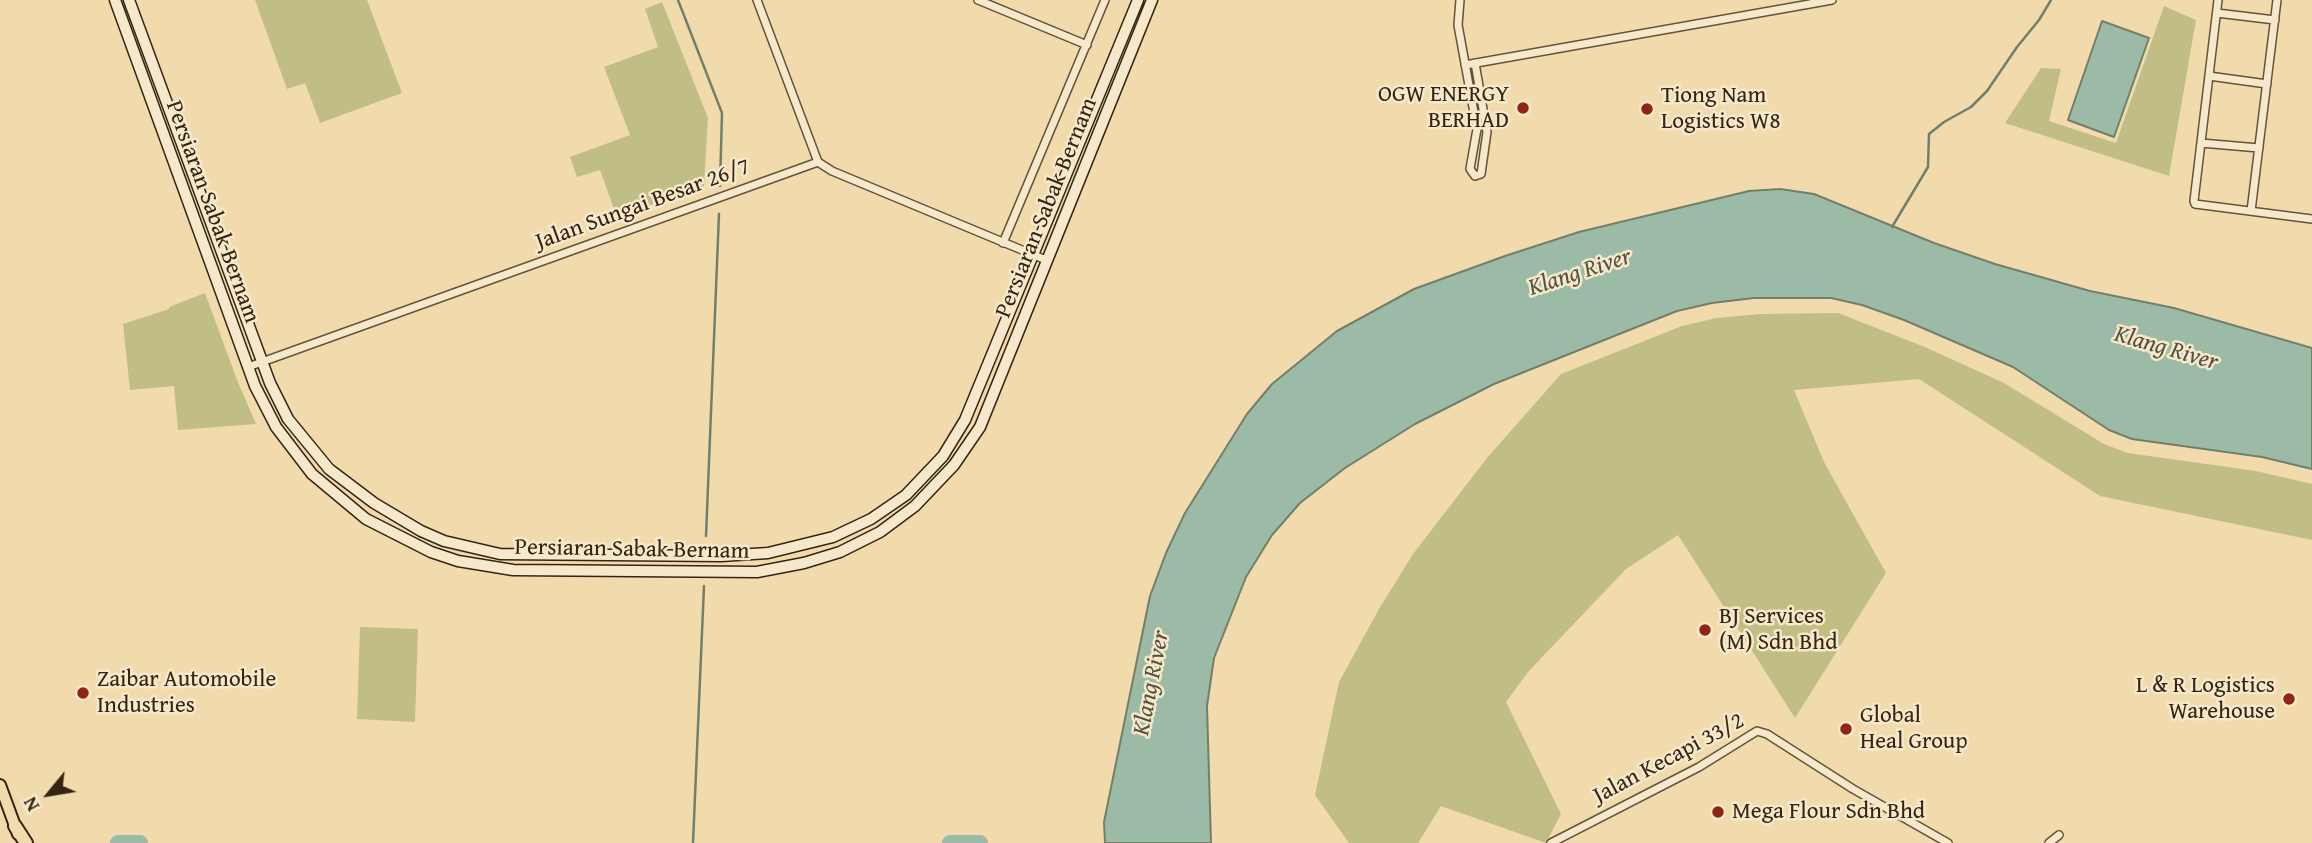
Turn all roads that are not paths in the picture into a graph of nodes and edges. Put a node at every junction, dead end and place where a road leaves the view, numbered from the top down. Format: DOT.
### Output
graph roads {
  1 [pos="115,0"];
  2 [pos="130,0"];
  3 [pos="757,0"];
  4 [pos="978,0"];
  5 [pos="1105,0"];
  6 [pos="1138,0"];
  7 [pos="1152,0"];
  8 [pos="1460,0"];
  9 [pos="1832,0"];
  10 [pos="2218,0"];
  11 [pos="2277,0"];
  12 [pos="2217,13"];
  13 [pos="2274,20"];
  14 [pos="1087,45"];
  15 [pos="1475,62"];
  16 [pos="1465,65"];
  17 [pos="2209,76"];
  18 [pos="2267,84"];
  19 [pos="2201,143"];
  20 [pos="2259,148"];
  21 [pos="818,162"];
  22 [pos="2251,211"];
  23 [pos="2312,219"];
  24 [pos="1003,243"];
  25 [pos="1032,254"];
  26 [pos="1046,260"];
  27 [pos="262,362"];
  28 [pos="248,367"];
  29 [pos="374,503"];
  30 [pos="366,519"];
  31 [pos="0,785"];
  32 [pos="15,826"];
  33 [pos="2059,835"];
  34 [pos="24,843"];
  35 [pos="1551,843"];
  36 [pos="1948,843"];
  37 [pos="2049,843"];
  1 -- 28 [label="street, Persiaran Sabak Bernam"];
  2 -- 27 [label="street, Persiaran Sabak Bernam"];
  3 -- 21 [label="street"];
  4 -- 14 [label="street"];
  5 -- 14 [label="street"];
  6 -- 25 [label="street, Persiaran Sabak Bernam"];
  7 -- 26 [label="street, Persiaran Sabak Bernam"];
  8 -- 16 [label="street"];
  9 -- 15 [label="street"];
  10 -- 12 [label="street"];
  11 -- 13 [label="street"];
  12 -- 13 [label="street"];
  12 -- 17 [label="street"];
  13 -- 18 [label="street"];
  14 -- 24 [label="street"];
  15 -- 16 [label="street"];
  15 -- 16 [label="street"];
  17 -- 18 [label="street"];
  17 -- 19 [label="street"];
  18 -- 20 [label="street"];
  19 -- 20 [label="street"];
  19 -- 22 [label="street"];
  20 -- 22 [label="street"];
  21 -- 24 [label="street"];
  21 -- 27 [label="street, Jalan Sungai Besar 26/7"];
  22 -- 23 [label="street"];
  24 -- 25 [label="street"];
  25 -- 26 [label="street"];
  25 -- 29 [label="street, Persiaran Sabak Bernam"];
  26 -- 30 [label="street, Persiaran Sabak Bernam"];
  27 -- 28 [label="street, Jalan Sungai Besar 26/7"];
  27 -- 29 [label="street, Persiaran Sabak Bernam"];
  28 -- 30 [label="street, Persiaran Sabak Bernam"];
  29 -- 30 [label="street"];
  31 -- 32 [label="main road"];
  32 -- 34 [label="highway"];
  33 -- 37 [label="street"];
  35 -- 36 [label="street, Jalan Kecapi 33/2"];
}
